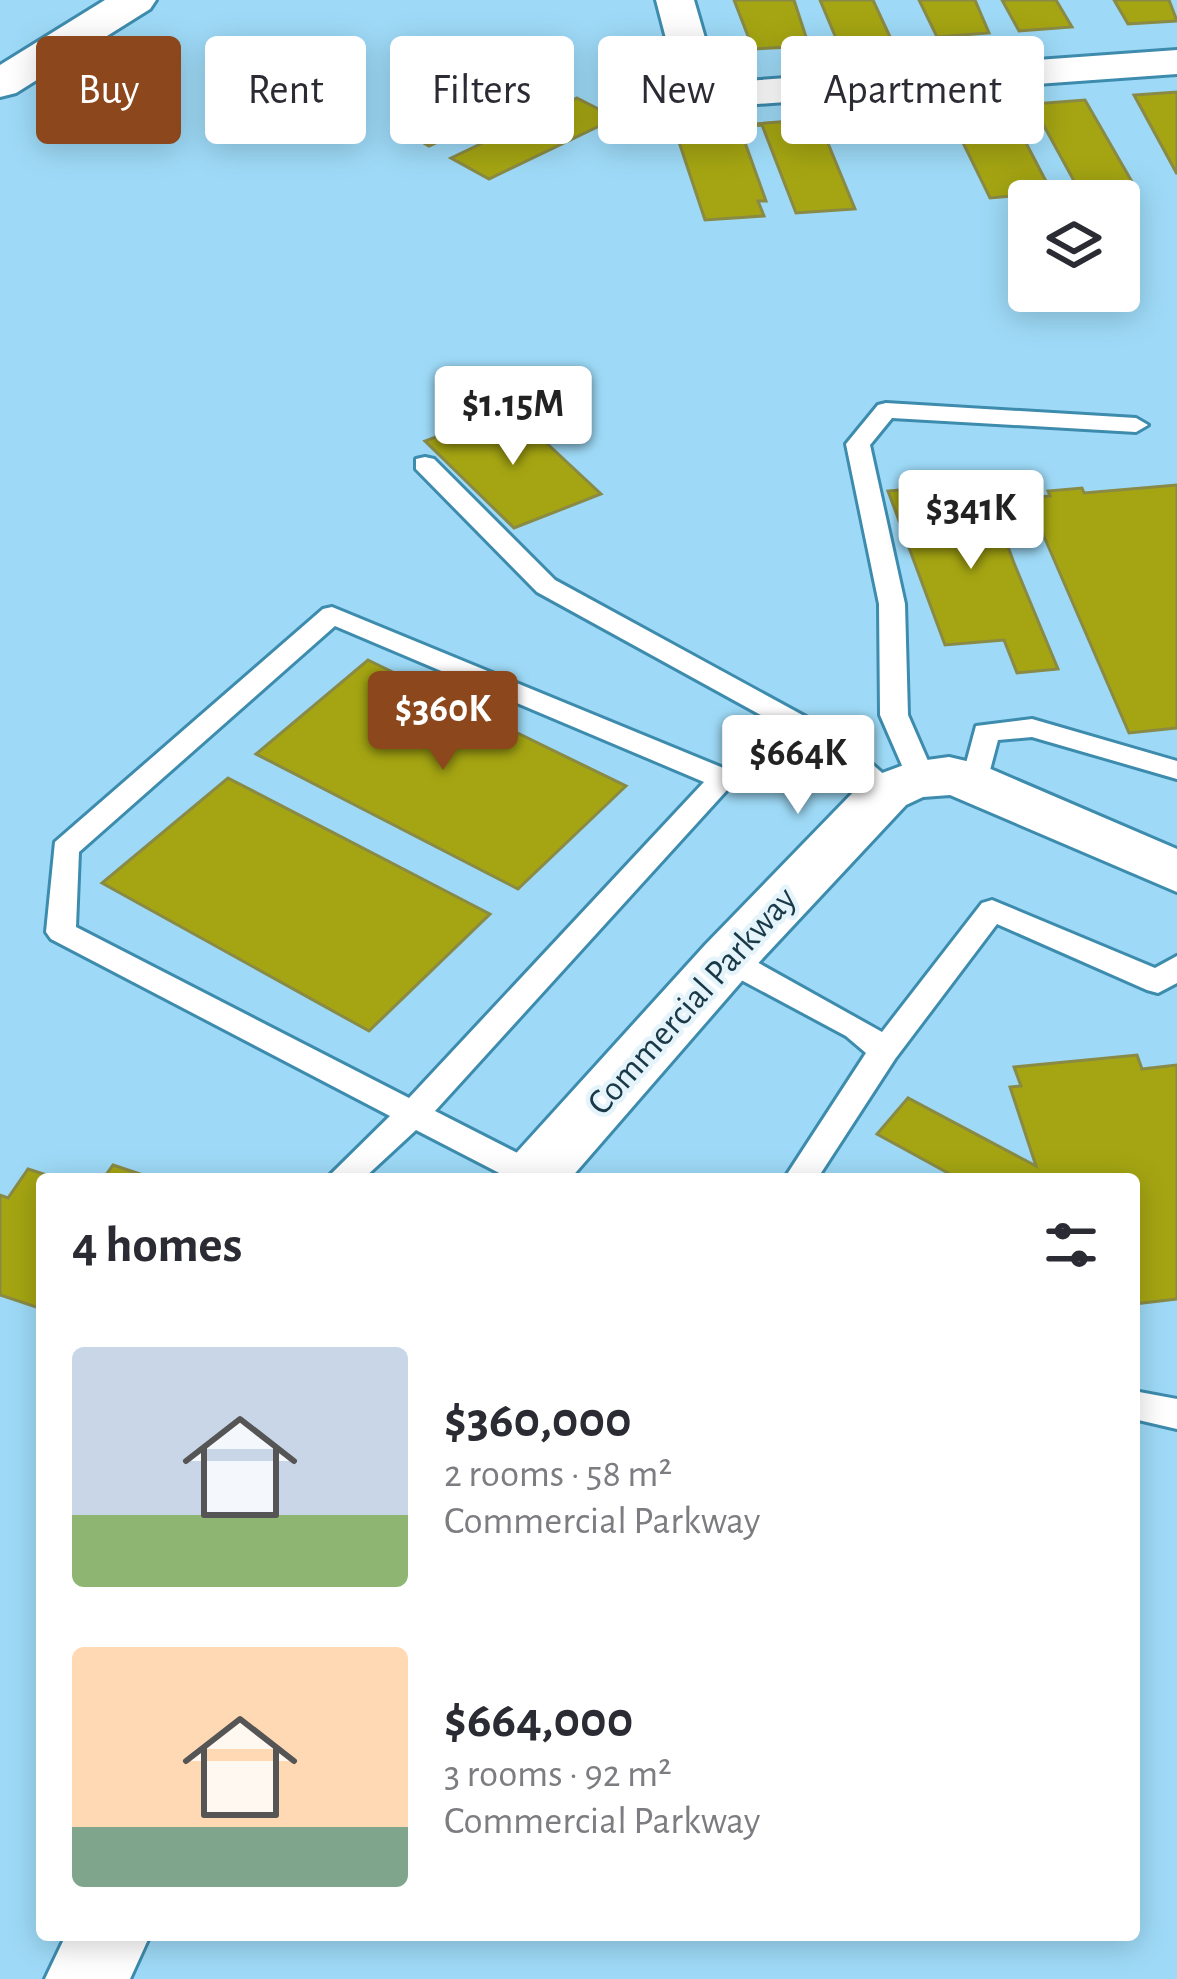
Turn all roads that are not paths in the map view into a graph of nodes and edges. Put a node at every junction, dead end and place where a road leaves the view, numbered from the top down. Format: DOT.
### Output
graph roads {
  1 [pos="117,0"];
  2 [pos="135,0"];
  3 [pos="675,0"];
  4 [pos="0,55"];
  5 [pos="1177,62"];
  6 [pos="0,84"];
  7 [pos="1136,425"];
  8 [pos="425,464"];
  9 [pos="1177,770"];
  10 [pos="927,784"];
  11 [pos="1177,872"];
  12 [pos="728,959"];
  13 [pos="1177,967"];
  14 [pos="884,1051"];
  15 [pos="413,1114"];
  16 [pos="349,1173"];
  17 [pos="524,1173"];
  18 [pos="537,1173"];
  19 [pos="804,1173"];
  20 [pos="1140,1406"];
  21 [pos="1177,1414"];
  22 [pos="107,1941"];
  23 [pos="86,1979"];
  1 -- 4 [label="highway"];
  2 -- 6 [label="highway"];
  3 -- 5 [label="street"];
  7 -- 10 [label="lane"];
  8 -- 10 [label="lane"];
  9 -- 10 [label="lane"];
  10 -- 11 [label="street"];
  10 -- 12 [label="street, Commercial Parkway"];
  12 -- 14 [label="lane"];
  12 -- 18 [label="street, Commercial Parkway"];
  13 -- 14 [label="lane"];
  14 -- 19 [label="lane"];
  15 -- 15 [label="lane"];
  15 -- 16 [label="lane"];
  15 -- 17 [label="lane"];
  20 -- 21 [label="lane"];
  22 -- 23 [label="street"];
}
